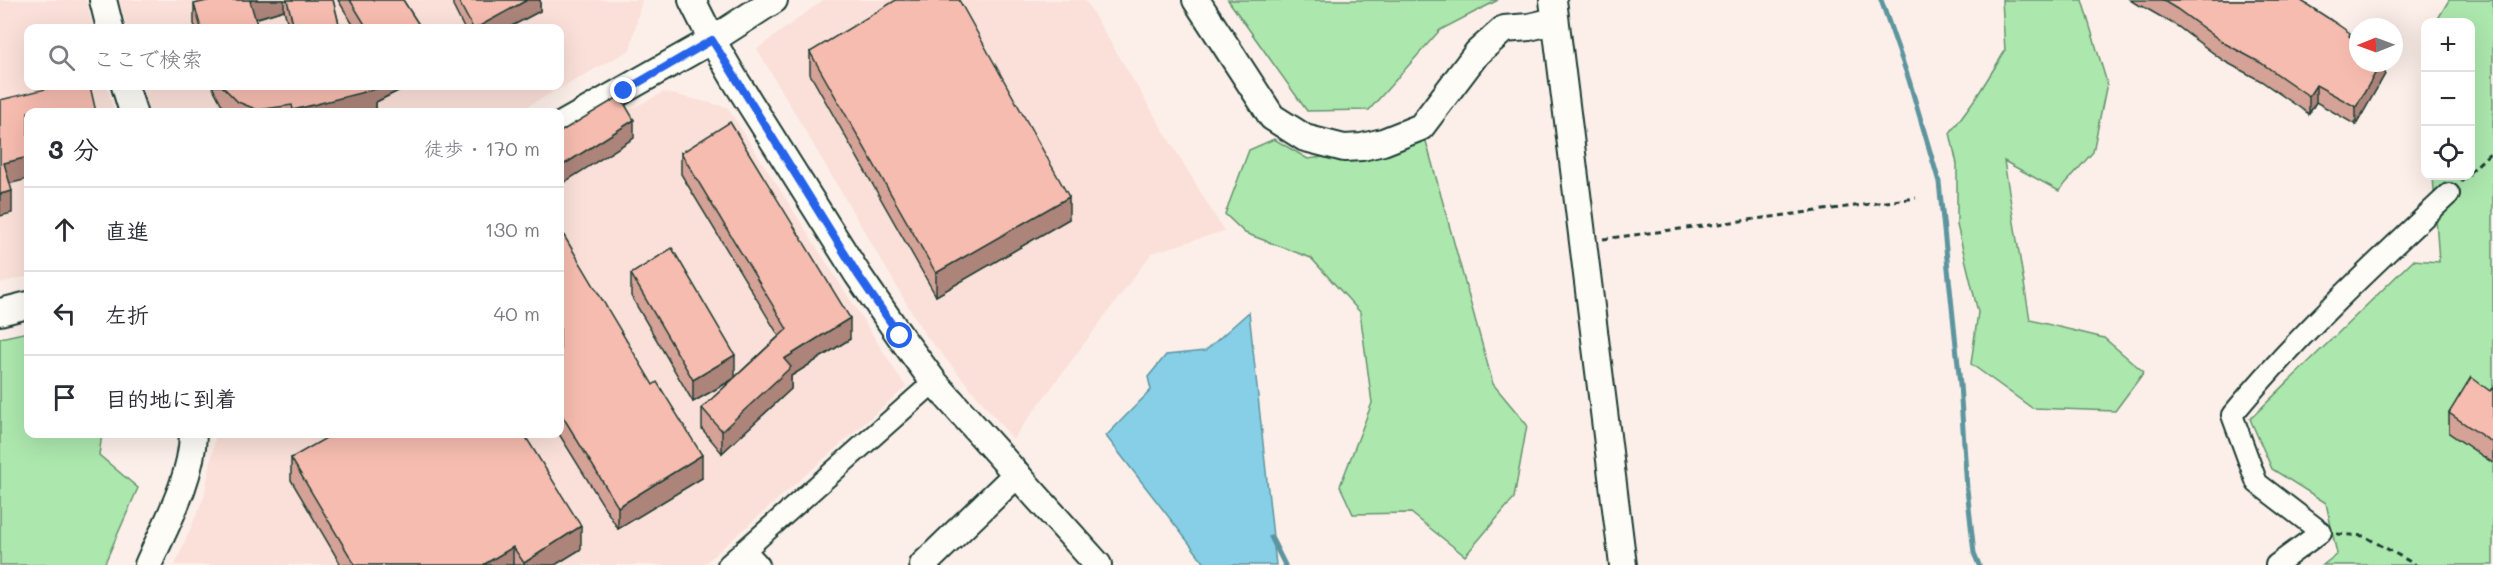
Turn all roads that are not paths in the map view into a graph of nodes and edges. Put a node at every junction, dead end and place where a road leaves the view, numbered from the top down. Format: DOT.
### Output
graph roads {
  1 [pos="103,0"];
  2 [pos="692,0"];
  3 [pos="774,0"];
  4 [pos="1196,0"];
  5 [pos="1554,10"];
  6 [pos="109,24"];
  7 [pos="712,40"];
  8 [pos="126,90"];
  9 [pos="132,108"];
  10 [pos="564,124"];
  11 [pos="2449,194"];
  12 [pos="24,306"];
  13 [pos="0,312"];
  14 [pos="934,382"];
  15 [pos="193,438"];
  16 [pos="1017,474"];
  17 [pos="745,550"];
  18 [pos="147,565"];
  19 [pos="728,565"];
  20 [pos="759,565"];
  21 [pos="923,565"];
  22 [pos="1098,565"];
  23 [pos="1623,565"];
  24 [pos="2276,565"];
  1 -- 6 [label="street"];
  2 -- 7 [label="street"];
  3 -- 7 [label="street"];
  4 -- 5 [label="street"];
  5 -- 23 [label="street"];
  7 -- 10 [label="street"];
  7 -- 14 [label="street"];
  8 -- 9 [label="street"];
  11 -- 24 [label="street"];
  12 -- 13 [label="street"];
  14 -- 16 [label="street"];
  14 -- 17 [label="street"];
  15 -- 18 [label="street"];
  16 -- 21 [label="street"];
  16 -- 22 [label="street"];
  17 -- 19 [label="street"];
  17 -- 20 [label="street"];
}
